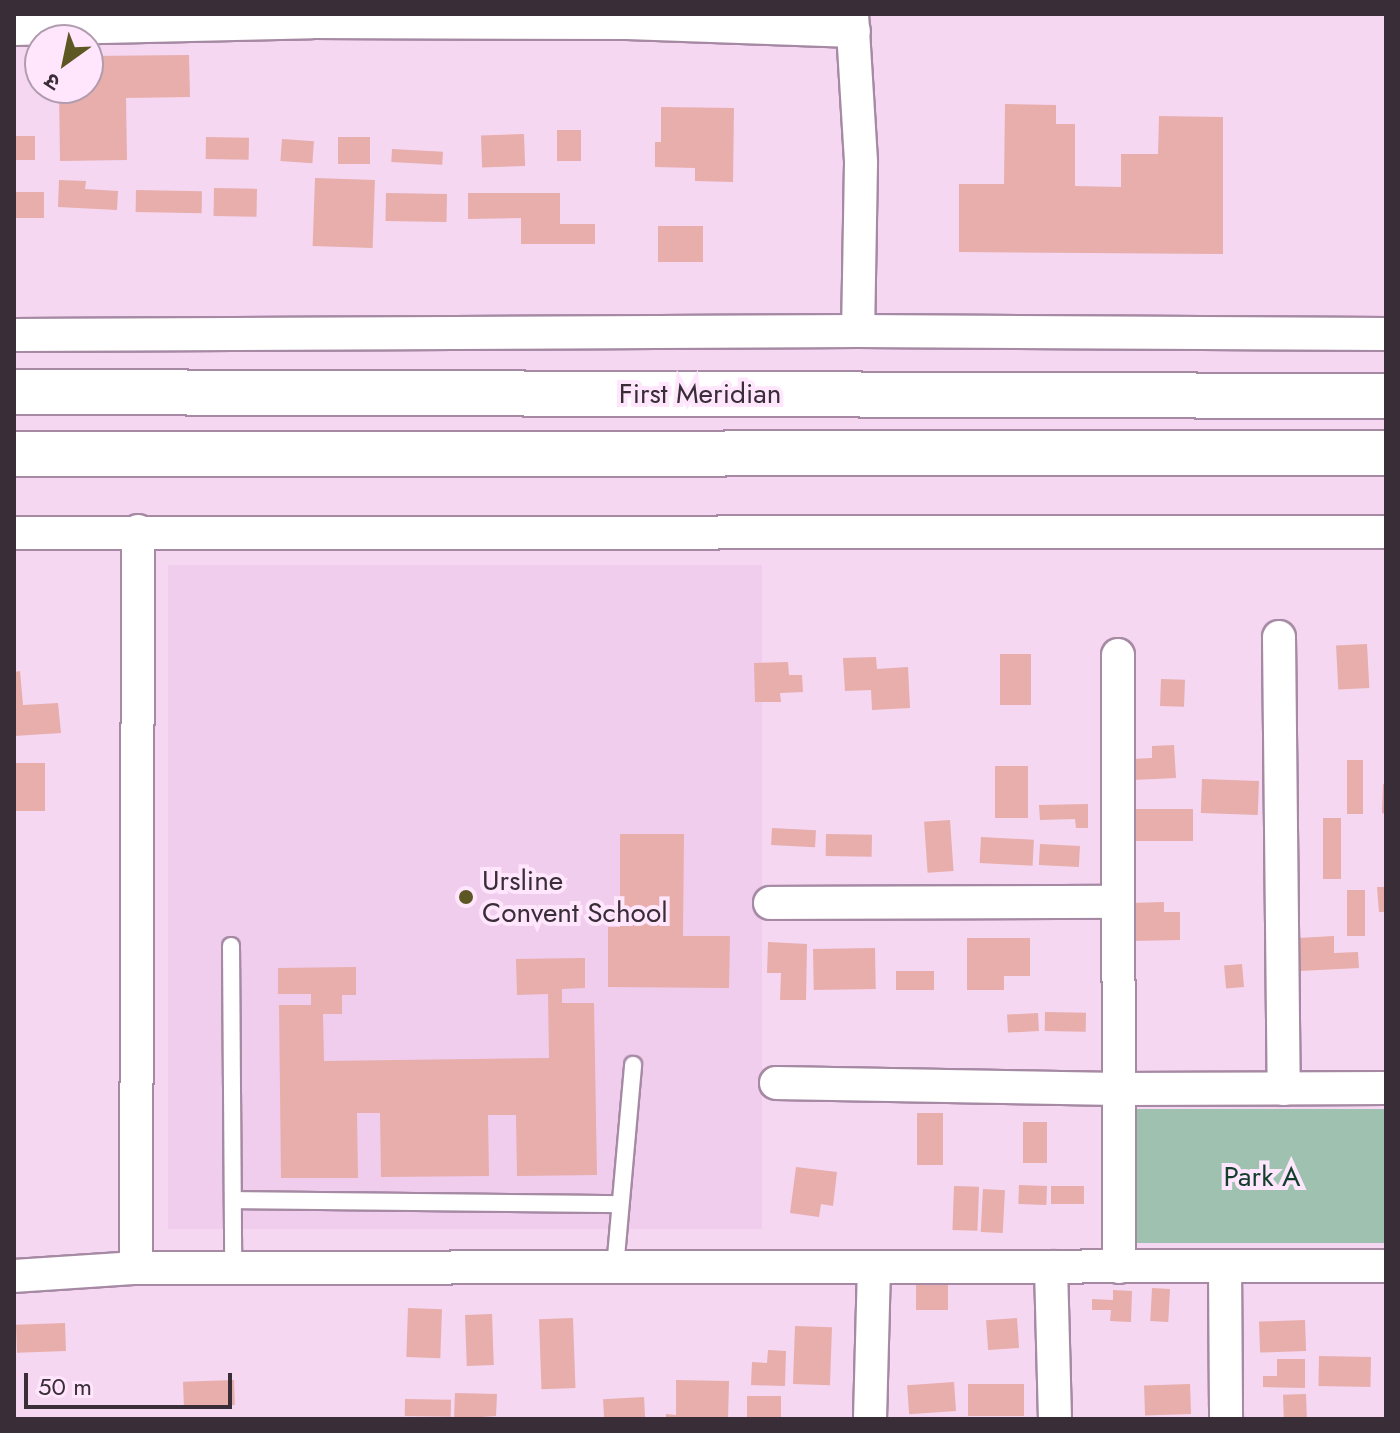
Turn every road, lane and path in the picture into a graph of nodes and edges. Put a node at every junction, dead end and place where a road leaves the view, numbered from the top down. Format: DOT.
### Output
graph roads {
  1 [pos="312,18"];
  2 [pos="628,18"];
  3 [pos="853,23"];
  4 [pos="14,29"];
  5 [pos="858,331"];
  6 [pos="1386,334"];
  7 [pos="14,335"];
  8 [pos="14,392"];
  9 [pos="1386,396"];
  10 [pos="1386,453"];
  11 [pos="14,454"];
  12 [pos="138,531"];
  13 [pos="1386,532"];
  14 [pos="14,533"];
  15 [pos="1279,637"];
  16 [pos="1118,655"];
  17 [pos="1118,902"];
  18 [pos="770,903"];
  19 [pos="231,946"];
  20 [pos="633,1065"];
  21 [pos="776,1083"];
  22 [pos="1386,1088"];
  23 [pos="1118,1089"];
  24 [pos="1284,1089"];
  25 [pos="233,1200"];
  26 [pos="620,1204"];
  27 [pos="1386,1266"];
  28 [pos="874,1267"];
  29 [pos="1051,1267"];
  30 [pos="1119,1267"];
  31 [pos="1225,1267"];
  32 [pos="136,1268"];
  33 [pos="233,1268"];
  34 [pos="615,1268"];
  35 [pos="14,1276"];
  36 [pos="870,1419"];
  37 [pos="1055,1419"];
  38 [pos="1226,1419"];
  1 -- 2 [label="street"];
  1 -- 4 [label="street"];
  2 -- 3 [label="street"];
  3 -- 5 [label="street"];
  5 -- 6 [label="street"];
  5 -- 7 [label="street"];
  8 -- 9 [label="street, First Meridian"];
  10 -- 11 [label="street"];
  12 -- 13 [label="street"];
  12 -- 14 [label="street"];
  12 -- 32 [label="street"];
  15 -- 24 [label="street"];
  16 -- 17 [label="street"];
  17 -- 18 [label="street"];
  17 -- 23 [label="street"];
  19 -- 25 [label="lane"];
  20 -- 26 [label="lane"];
  21 -- 23 [label="street"];
  22 -- 24 [label="street"];
  23 -- 24 [label="street"];
  23 -- 30 [label="street"];
  25 -- 26 [label="lane"];
  25 -- 33 [label="lane"];
  26 -- 34 [label="lane"];
  27 -- 31 [label="street"];
  28 -- 29 [label="street"];
  28 -- 34 [label="street"];
  28 -- 36 [label="street"];
  29 -- 30 [label="street"];
  29 -- 37 [label="street"];
  30 -- 31 [label="street"];
  31 -- 38 [label="street"];
  32 -- 33 [label="street"];
  32 -- 35 [label="street"];
  33 -- 34 [label="street"];
}
